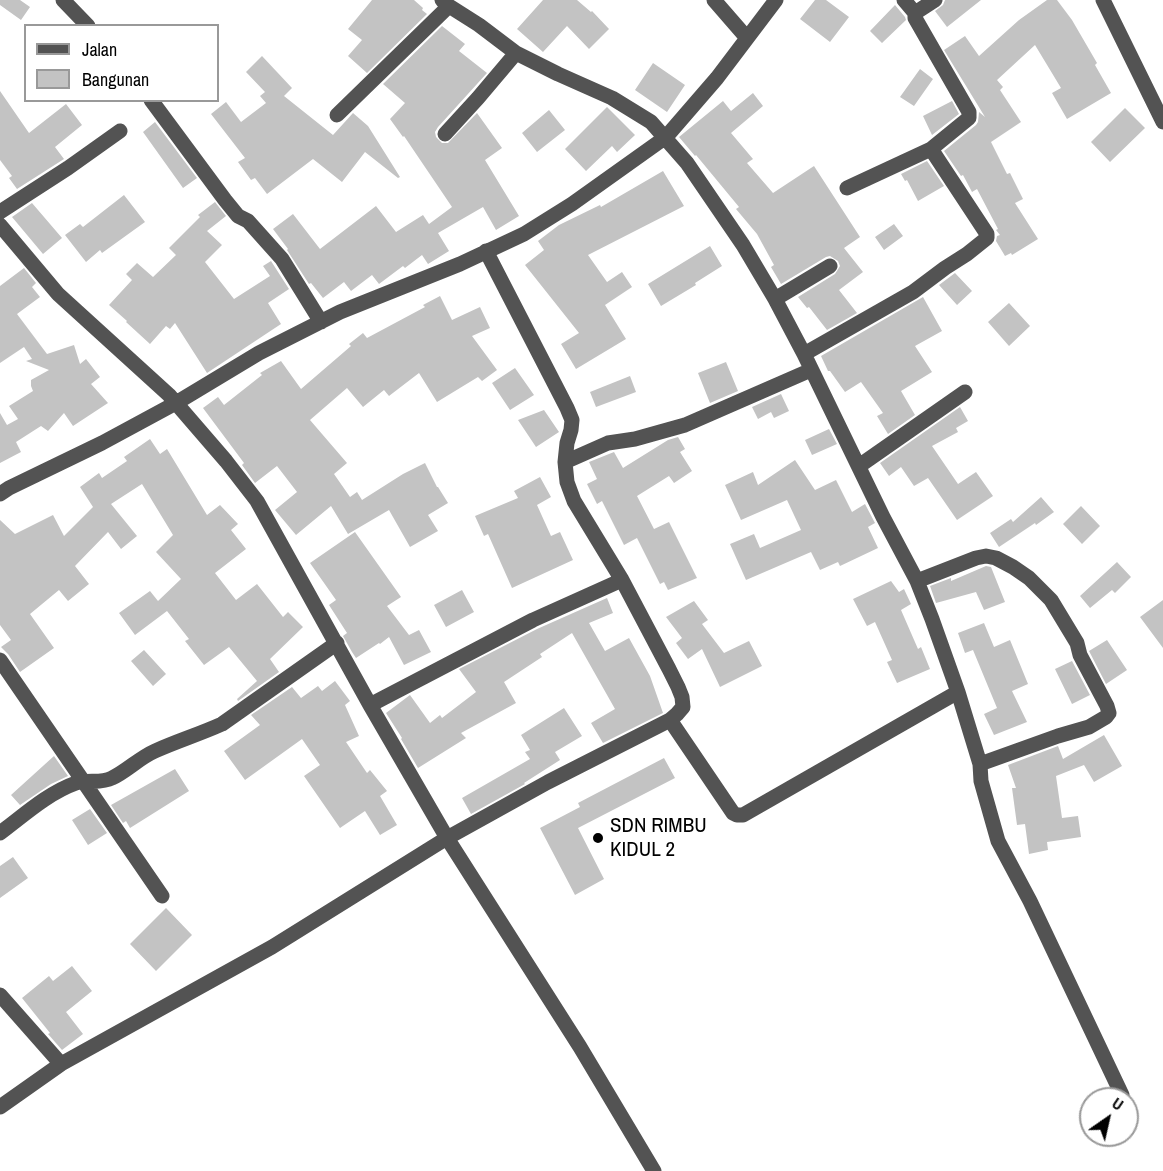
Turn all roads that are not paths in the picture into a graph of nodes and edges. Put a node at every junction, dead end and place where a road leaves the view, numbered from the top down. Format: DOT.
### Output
graph roads {
  1 [pos="63,0"];
  2 [pos="714,0"];
  3 [pos="776,0"];
  4 [pos="904,0"];
  5 [pos="935,0"];
  6 [pos="1103,0"];
  7 [pos="445,3"];
  8 [pos="915,14"];
  9 [pos="86,24"];
  10 [pos="747,38"];
  11 [pos="516,53"];
  12 [pos="152,102"];
  13 [pos="337,115"];
  14 [pos="1163,122"];
  15 [pos="120,131"];
  16 [pos="445,134"];
  17 [pos="666,137"];
  18 [pos="931,149"];
  19 [pos="847,188"];
  20 [pos="0,212"];
  21 [pos="0,225"];
  22 [pos="486,251"];
  23 [pos="830,266"];
  24 [pos="775,299"];
  25 [pos="321,322"];
  26 [pos="804,354"];
  27 [pos="811,369"];
  28 [pos="965,392"];
  29 [pos="176,403"];
  30 [pos="565,462"];
  31 [pos="859,466"];
  32 [pos="0,494"];
  33 [pos="622,580"];
  34 [pos="917,581"];
  35 [pos="337,643"];
  36 [pos="0,660"];
  37 [pos="958,692"];
  38 [pos="370,705"];
  39 [pos="669,720"];
  40 [pos="980,764"];
  41 [pos="82,781"];
  42 [pos="0,833"];
  43 [pos="447,838"];
  44 [pos="162,896"];
  45 [pos="0,994"];
  46 [pos="61,1064"];
  47 [pos="1118,1087"];
  48 [pos="0,1107"];
  49 [pos="654,1171"];
  1 -- 9 [label="street"];
  2 -- 10 [label="street"];
  3 -- 10 [label="street"];
  4 -- 8 [label="street"];
  5 -- 8 [label="street"];
  6 -- 14 [label="street"];
  7 -- 11 [label="street"];
  7 -- 13 [label="street"];
  8 -- 18 [label="street"];
  10 -- 17 [label="street"];
  11 -- 16 [label="street"];
  11 -- 17 [label="street"];
  12 -- 25 [label="street"];
  15 -- 20 [label="street"];
  17 -- 22 [label="street"];
  17 -- 24 [label="street"];
  18 -- 19 [label="street"];
  18 -- 26 [label="street"];
  21 -- 29 [label="street"];
  22 -- 25 [label="street"];
  22 -- 30 [label="street"];
  23 -- 24 [label="street"];
  24 -- 26 [label="street"];
  25 -- 29 [label="street"];
  26 -- 27 [label="street"];
  27 -- 30 [label="street"];
  27 -- 31 [label="street"];
  28 -- 31 [label="street"];
  29 -- 32 [label="street"];
  29 -- 35 [label="street"];
  30 -- 33 [label="street"];
  31 -- 34 [label="street"];
  33 -- 38 [label="street"];
  33 -- 39 [label="street"];
  34 -- 37 [label="street"];
  34 -- 40 [label="street"];
  35 -- 38 [label="street"];
  35 -- 41 [label="street"];
  36 -- 41 [label="street"];
  37 -- 39 [label="street"];
  37 -- 40 [label="street"];
  38 -- 43 [label="street"];
  39 -- 43 [label="street"];
  40 -- 47 [label="street"];
  41 -- 42 [label="street"];
  41 -- 44 [label="street"];
  43 -- 46 [label="street"];
  43 -- 49 [label="street"];
  45 -- 46 [label="street"];
  46 -- 48 [label="street"];
}
